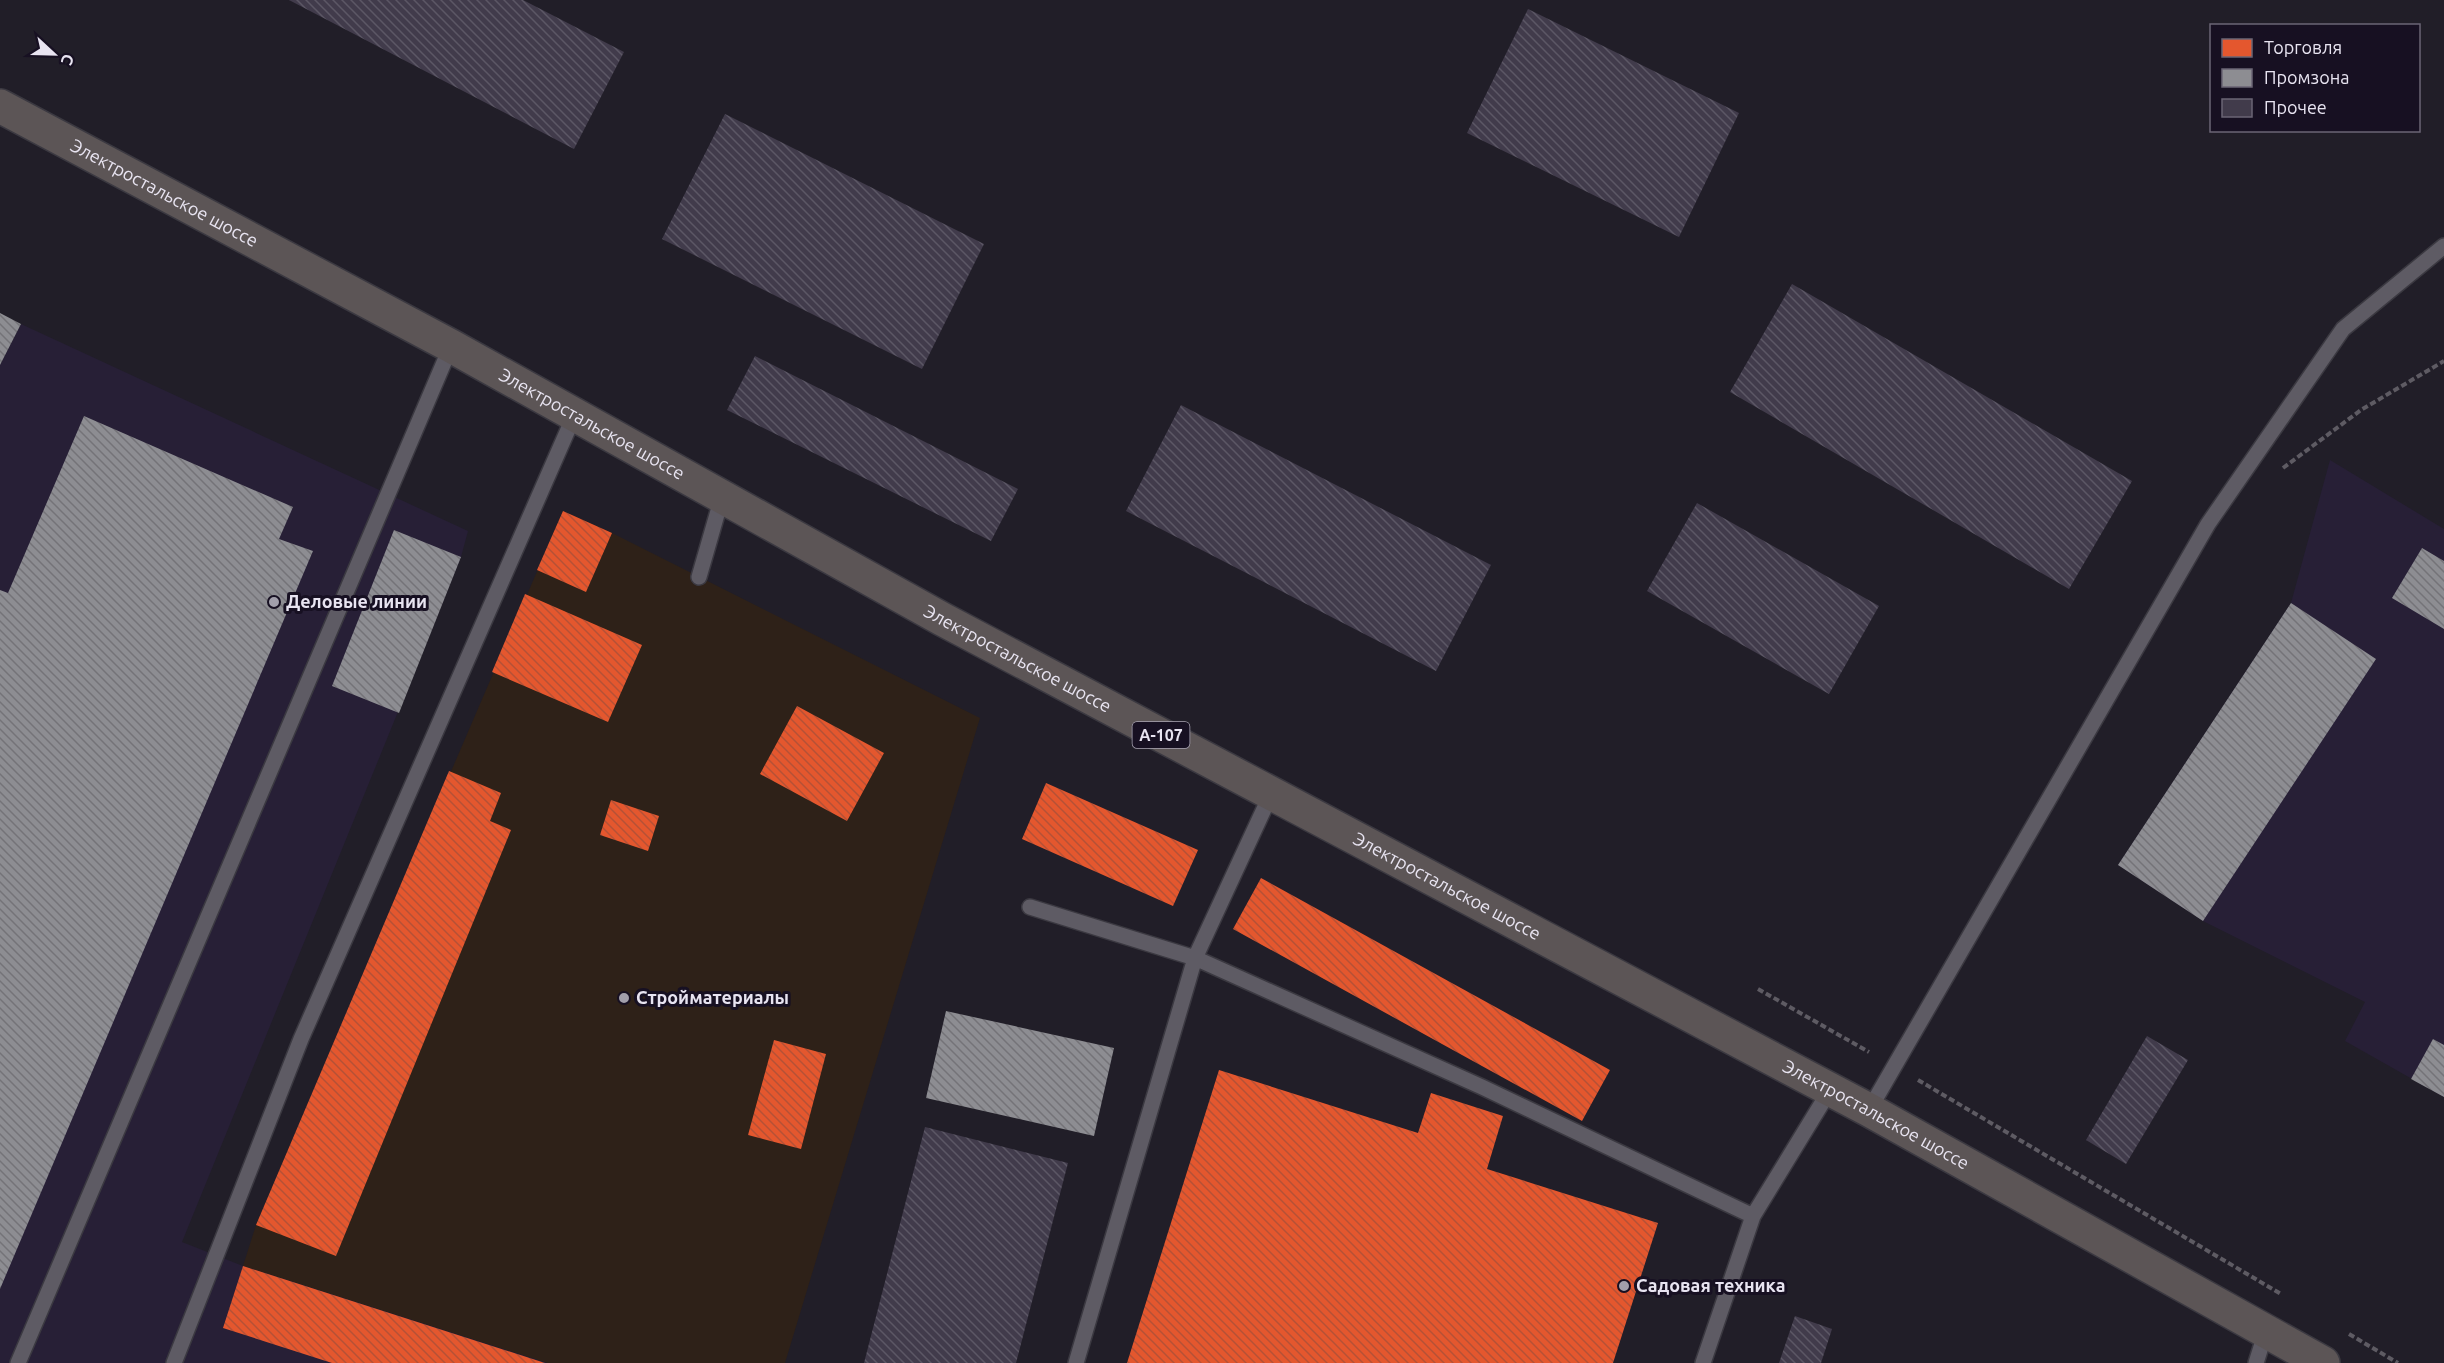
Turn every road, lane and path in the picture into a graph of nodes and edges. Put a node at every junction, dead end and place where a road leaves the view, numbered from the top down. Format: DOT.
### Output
graph roads {
  1 [pos="0,106"];
  2 [pos="2444,246"];
  3 [pos="451,346"];
  4 [pos="2444,361"];
  5 [pos="574,416"];
  6 [pos="2275,474"];
  7 [pos="722,497"];
  8 [pos="699,577"];
  9 [pos="1271,794"];
  10 [pos="1030,907"];
  11 [pos="1196,958"];
  12 [pos="1758,989"];
  13 [pos="1894,1066"];
  14 [pos="1830,1090"];
  15 [pos="1869,1110"];
  16 [pos="1753,1216"];
  17 [pos="2286,1297"];
  18 [pos="2266,1331"];
  19 [pos="2347,1333"];
  20 [pos="18,1363"];
  21 [pos="174,1363"];
  22 [pos="1076,1363"];
  23 [pos="1702,1363"];
  24 [pos="2256,1363"];
  25 [pos="2323,1363"];
  26 [pos="2398,1363"];
  1 -- 3 [label="main road, Электростальское шоссе / А-107"];
  2 -- 13 [label="lane"];
  3 -- 5 [label="main road, Электростальское шоссе / А-107"];
  3 -- 20 [label="lane"];
  4 -- 6 [label="path"];
  5 -- 7 [label="main road, Электростальское шоссе / А-107"];
  5 -- 21 [label="lane"];
  7 -- 8 [label="lane"];
  7 -- 9 [label="main road, Электростальское шоссе / А-107"];
  9 -- 11 [label="lane"];
  9 -- 14 [label="main road, Электростальское шоссе / А-107"];
  10 -- 11 [label="lane"];
  11 -- 16 [label="lane"];
  11 -- 22 [label="lane"];
  12 -- 13 [label="path"];
  13 -- 15 [label="lane"];
  13 -- 17 [label="path"];
  14 -- 15 [label="main road, Электростальское шоссе / А-107"];
  14 -- 16 [label="lane"];
  15 -- 18 [label="main road, Электростальское шоссе / А-107"];
  16 -- 23 [label="lane"];
  18 -- 24 [label="lane"];
  18 -- 25 [label="main road, Электростальское шоссе / А-107"];
  19 -- 26 [label="path"];
}
